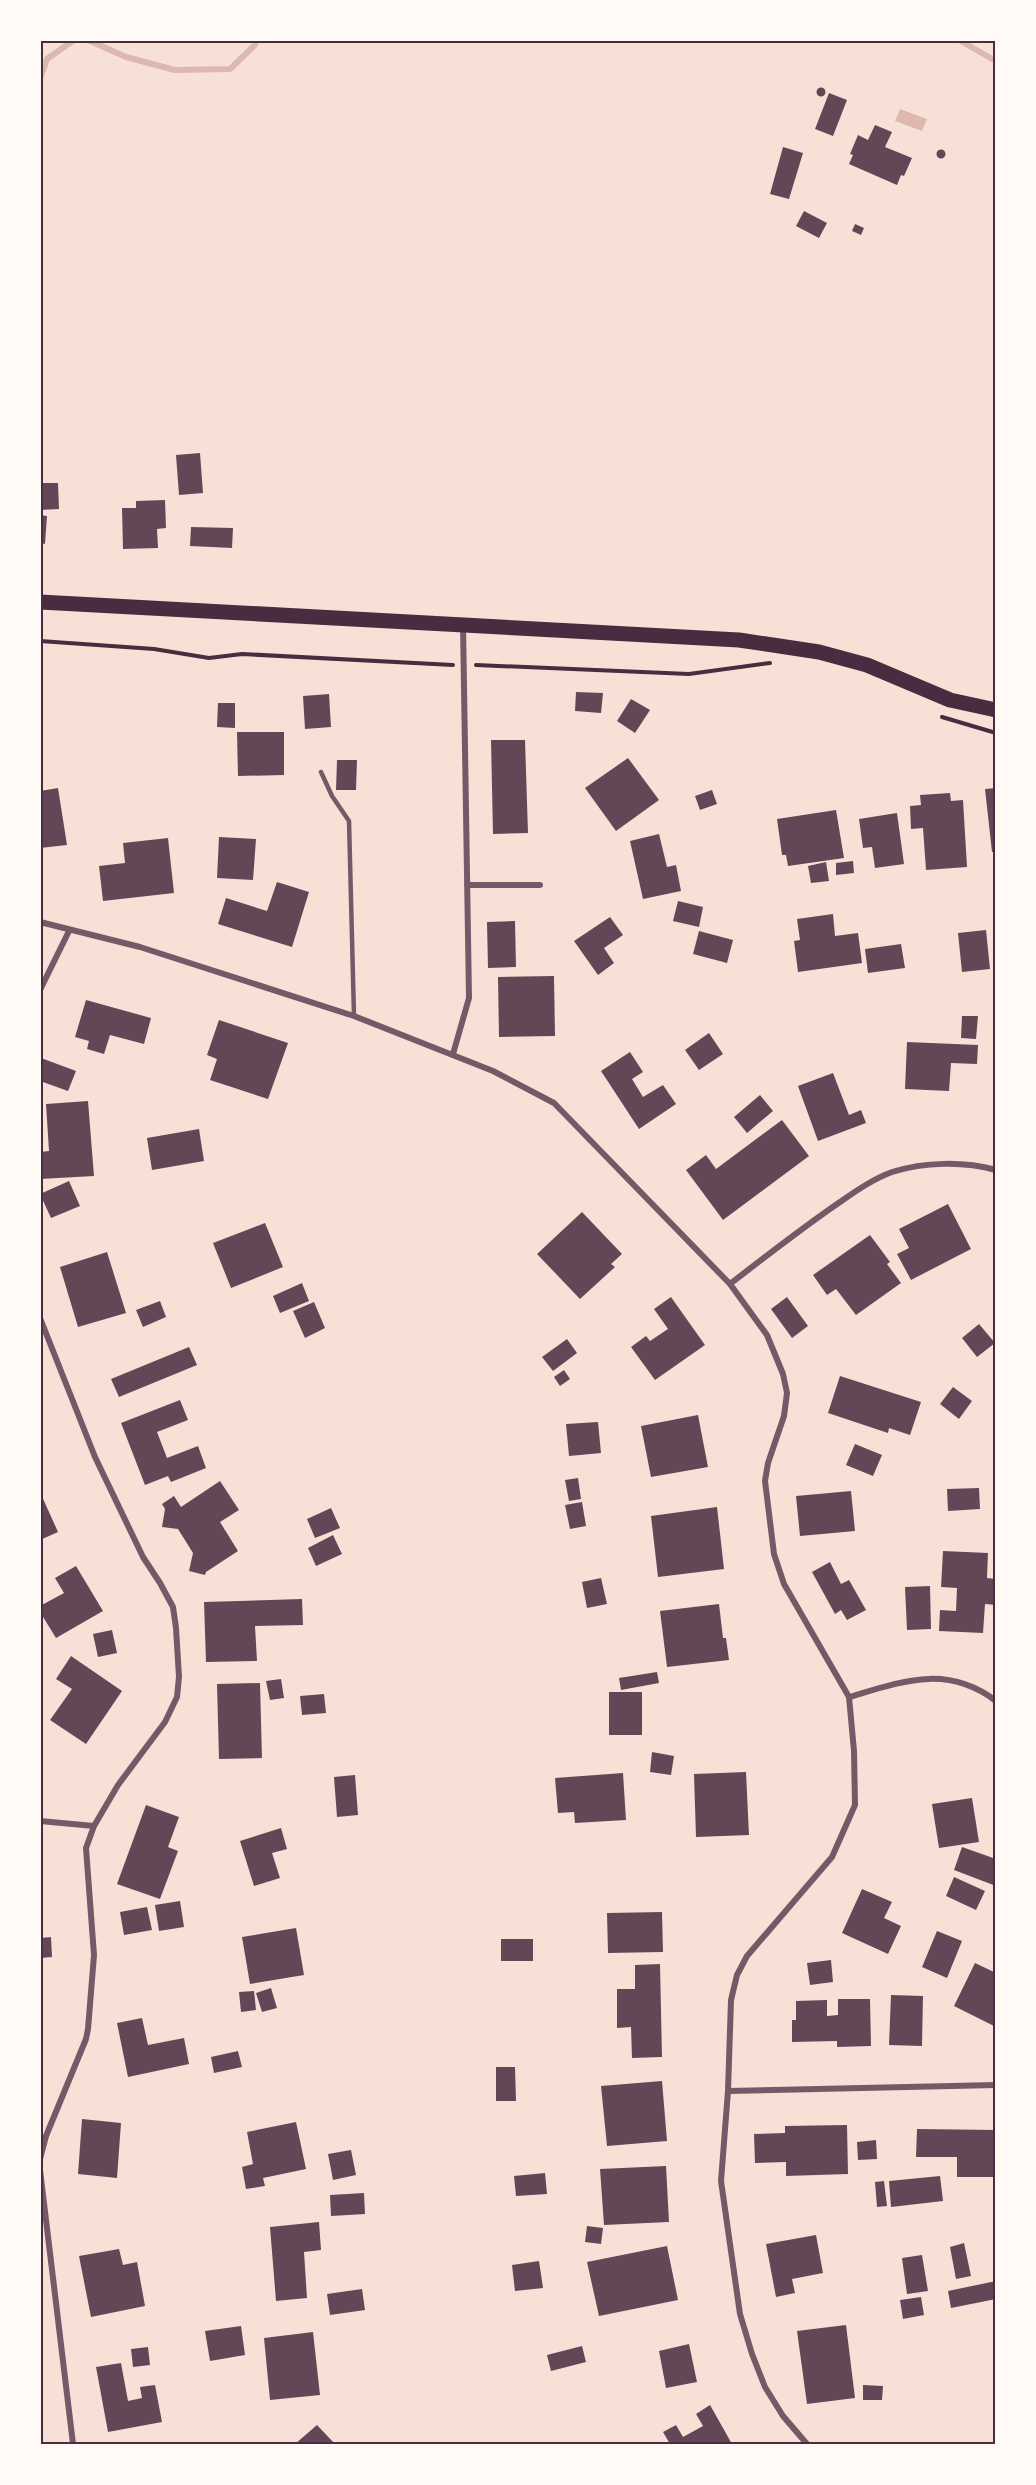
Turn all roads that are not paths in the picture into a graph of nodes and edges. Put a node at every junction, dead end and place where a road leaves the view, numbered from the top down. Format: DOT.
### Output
graph roads {
  1 [pos="40,602"];
  2 [pos="463,624"];
  3 [pos="996,710"];
  4 [pos="321,772"];
  5 [pos="467,885"];
  6 [pos="540,885"];
  7 [pos="40,922"];
  8 [pos="69,931"];
  9 [pos="40,990"];
  10 [pos="354,1016"];
  11 [pos="453,1054"];
  12 [pos="996,1170"];
  13 [pos="730,1284"];
  14 [pos="40,1318"];
  15 [pos="849,1697"];
  16 [pos="996,1701"];
  17 [pos="40,1821"];
  18 [pos="94,1826"];
  19 [pos="996,2085"];
  20 [pos="728,2091"];
  21 [pos="40,2159"];
  22 [pos="40,2170"];
  23 [pos="73,2445"];
  24 [pos="807,2445"];
  1 -- 2 [label="main road"];
  2 -- 3 [label="main road"];
  2 -- 5 [label="street"];
  4 -- 10 [label="lane"];
  5 -- 6 [label="street"];
  5 -- 11 [label="street"];
  7 -- 8 [label="street"];
  8 -- 9 [label="street"];
  8 -- 10 [label="street"];
  10 -- 11 [label="street"];
  11 -- 13 [label="street"];
  12 -- 13 [label="street"];
  13 -- 15 [label="street"];
  14 -- 18 [label="street"];
  15 -- 16 [label="street"];
  15 -- 20 [label="street"];
  17 -- 18 [label="street"];
  18 -- 21 [label="street"];
  19 -- 20 [label="street"];
  20 -- 24 [label="street"];
  22 -- 23 [label="street"];
}
